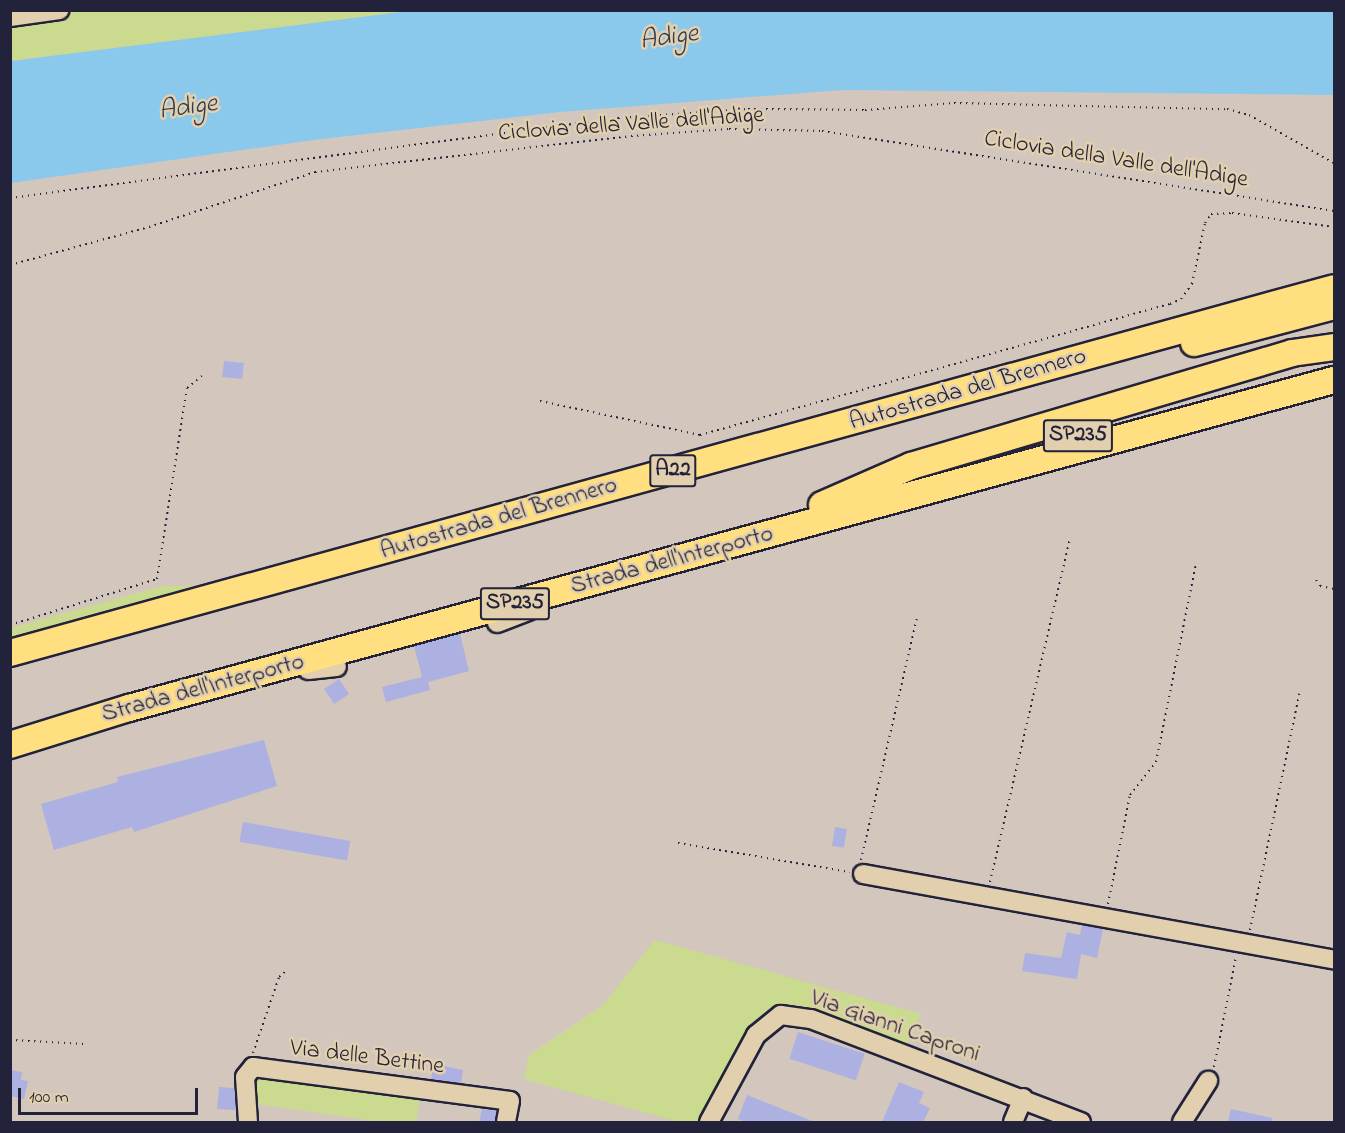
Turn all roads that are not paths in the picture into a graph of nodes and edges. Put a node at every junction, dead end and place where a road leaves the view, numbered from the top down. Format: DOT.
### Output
graph roads {
  1 [pos="60,10"];
  2 [pos="10,17"];
  3 [pos="1335,288"];
  4 [pos="1335,306"];
  5 [pos="1335,346"];
  6 [pos="1335,368"];
  7 [pos="1335,380"];
  8 [pos="1335,398"];
  9 [pos="1004,472"];
  10 [pos="822,506"];
  11 [pos="642,569"];
  12 [pos="497,623"];
  13 [pos="10,653"];
  14 [pos="10,666"];
  15 [pos="337,667"];
  16 [pos="178,697"];
  17 [pos="10,730"];
  18 [pos="10,745"];
  19 [pos="862,874"];
  20 [pos="1335,960"];
  21 [pos="1208,1081"];
  22 [pos="1023,1098"];
  23 [pos="248,1122"];
  24 [pos="506,1122"];
  25 [pos="709,1122"];
  26 [pos="1013,1122"];
  27 [pos="1081,1122"];
  28 [pos="1182,1122"];
  1 -- 2 [label="street"];
  3 -- 13 [label="highway, Autostrada del Brennero / A22"];
  4 -- 14 [label="highway, Autostrada del Brennero / A22"];
  5 -- 10 [label="highway"];
  6 -- 10 [label="highway, Strada dell'Interporto / SP235"];
  7 -- 9 [label="highway, Strada dell'Interporto / SP235"];
  8 -- 9 [label="highway"];
  9 -- 11 [label="highway, Strada dell'Interporto / SP235"];
  10 -- 17 [label="highway, Strada dell'Interporto / SP235"];
  11 -- 12 [label="street"];
  11 -- 16 [label="highway, Strada dell'Interporto / SP235"];
  15 -- 16 [label="street"];
  16 -- 18 [label="highway, Strada dell'Interporto / SP235"];
  19 -- 20 [label="street"];
  21 -- 28 [label="street"];
  22 -- 25 [label="street, Via Gianni Caproni"];
  22 -- 26 [label="street"];
  22 -- 27 [label="street, Via Gianni Caproni"];
  23 -- 24 [label="street, Via delle Bettine"];
}
